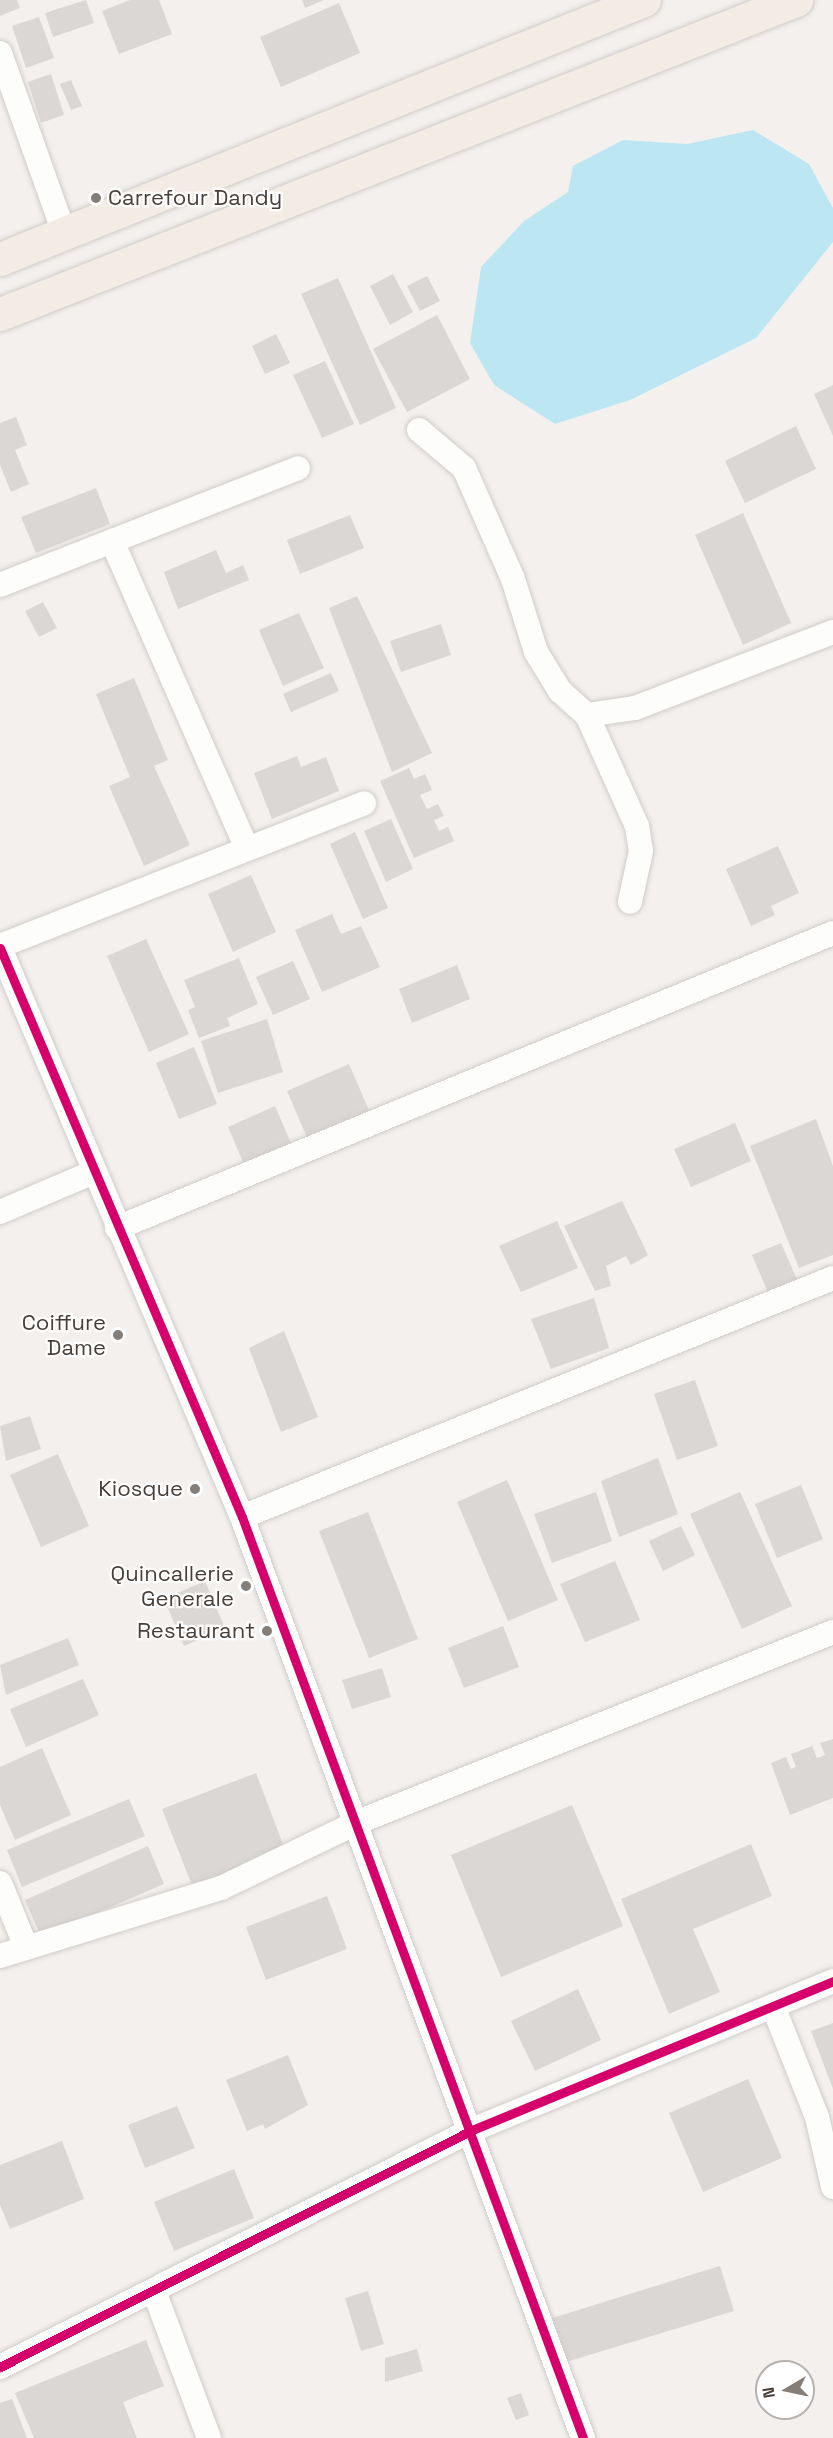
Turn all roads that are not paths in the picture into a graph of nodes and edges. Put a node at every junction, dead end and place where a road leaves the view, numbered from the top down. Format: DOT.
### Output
graph roads {
  1 [pos="644,0"];
  2 [pos="796,0"];
  3 [pos="0,53"];
  4 [pos="63,233"];
  5 [pos="0,259"];
  6 [pos="0,314"];
  7 [pos="419,430"];
  8 [pos="298,468"];
  9 [pos="112,541"];
  10 [pos="0,585"];
  11 [pos="833,632"];
  12 [pos="587,715"];
  13 [pos="364,802"];
  14 [pos="247,848"];
  15 [pos="630,902"];
  16 [pos="833,933"];
  17 [pos="0,947"];
  18 [pos="94,1172"];
  19 [pos="0,1212"];
  20 [pos="117,1228"];
  21 [pos="833,1278"];
  22 [pos="242,1517"];
  23 [pos="833,1632"];
  24 [pos="358,1822"];
  25 [pos="0,1883"];
  26 [pos="26,1947"];
  27 [pos="0,1956"];
  28 [pos="833,1981"];
  29 [pos="773,2006"];
  30 [pos="472,2130"];
  31 [pos="833,2187"];
  32 [pos="154,2291"];
  33 [pos="0,2367"];
  34 [pos="209,2438"];
  35 [pos="583,2438"];
  1 -- 4 [label="main road"];
  2 -- 6 [label="main road"];
  3 -- 4 [label="street"];
  4 -- 5 [label="main road"];
  7 -- 12 [label="street"];
  8 -- 9 [label="street"];
  9 -- 10 [label="street"];
  9 -- 14 [label="street"];
  11 -- 12 [label="street"];
  12 -- 15 [label="street"];
  13 -- 14 [label="street"];
  14 -- 17 [label="street"];
  16 -- 20 [label="street"];
  17 -- 18 [label="street"];
  18 -- 19 [label="street"];
  18 -- 20 [label="street"];
  20 -- 22 [label="street"];
  21 -- 22 [label="street"];
  22 -- 24 [label="street"];
  23 -- 24 [label="street"];
  24 -- 26 [label="street"];
  24 -- 30 [label="street"];
  25 -- 26 [label="street"];
  26 -- 27 [label="street"];
  28 -- 29 [label="street"];
  29 -- 30 [label="street"];
  29 -- 31 [label="street"];
  30 -- 32 [label="street"];
  30 -- 35 [label="street"];
  32 -- 33 [label="street"];
  32 -- 34 [label="street"];
}
